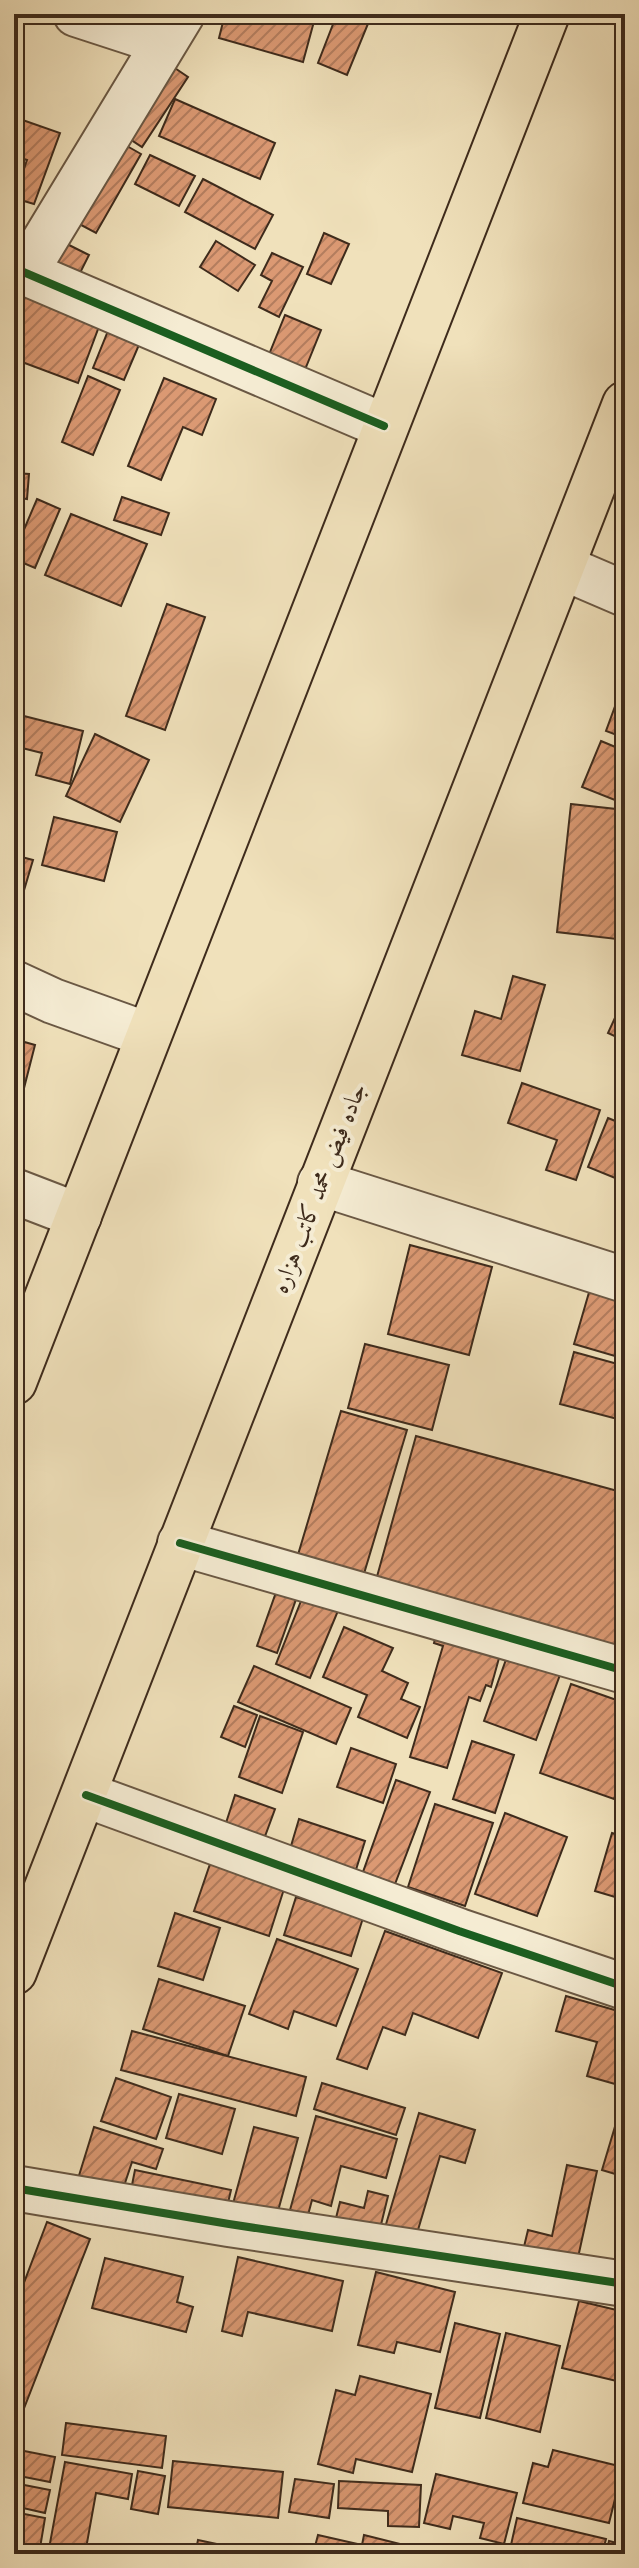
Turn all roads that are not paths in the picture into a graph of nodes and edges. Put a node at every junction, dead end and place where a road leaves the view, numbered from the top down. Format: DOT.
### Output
graph roads {
  1 [pos="76,14"];
  2 [pos="547,14"];
  3 [pos="172,28"];
  4 [pos="20,270"];
  5 [pos="625,404"];
  6 [pos="384,426"];
  7 [pos="562,567"];
  8 [pos="625,594"];
  9 [pos="14,983"];
  10 [pos="148,1035"];
  11 [pos="320,1183"];
  12 [pos="14,1191"];
  13 [pos="79,1216"];
  14 [pos="625,1280"];
  15 [pos="14,1382"];
  16 [pos="180,1543"];
  17 [pos="625,1671"];
  18 [pos="86,1795"];
  19 [pos="14,1972"];
  20 [pos="625,1987"];
  21 [pos="14,2188"];
  22 [pos="625,2284"];
  1 -- 3 [label="street"];
  2 -- 6 [label="main road"];
  3 -- 4 [label="street"];
  4 -- 6 [label="street"];
  5 -- 7 [label="main road, جاده فیض محمد کاتب هزاره"];
  6 -- 10 [label="main road"];
  7 -- 8 [label="street"];
  7 -- 11 [label="main road, جاده فیض محمد کاتب هزاره"];
  9 -- 10 [label="street"];
  10 -- 13 [label="main road"];
  11 -- 14 [label="street"];
  11 -- 16 [label="main road, جاده فیض محمد کاتب هزاره"];
  12 -- 13 [label="street"];
  13 -- 15 [label="main road"];
  16 -- 17 [label="street"];
  16 -- 18 [label="main road, جاده فیض محمد کاتب هزاره"];
  18 -- 19 [label="main road, جاده فیض محمد کاتب هزاره"];
  18 -- 20 [label="street"];
  21 -- 22 [label="street"];
}
